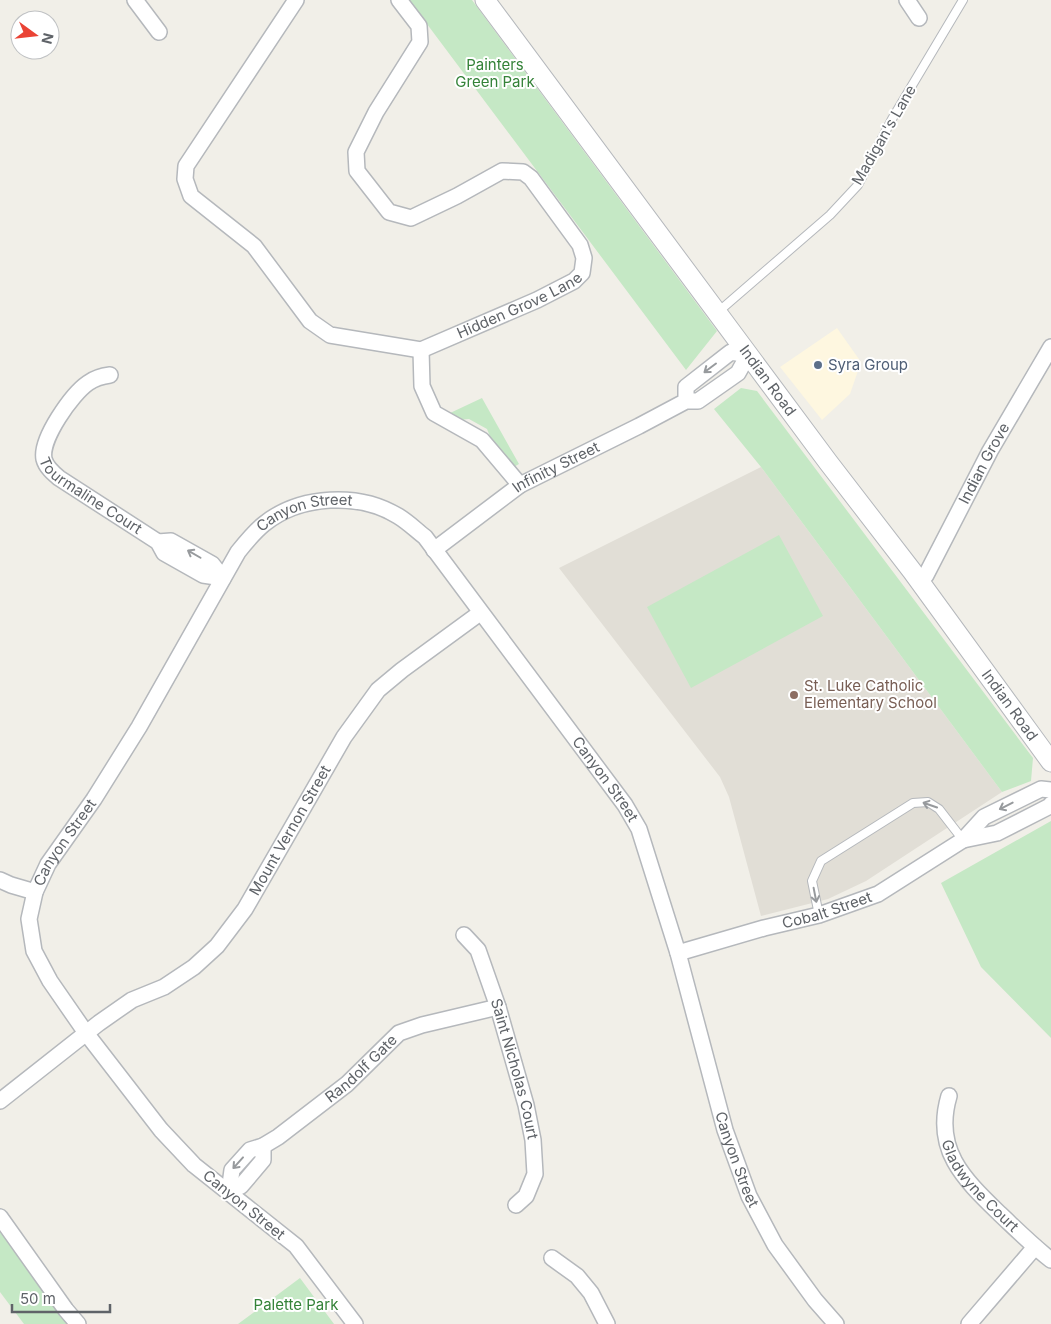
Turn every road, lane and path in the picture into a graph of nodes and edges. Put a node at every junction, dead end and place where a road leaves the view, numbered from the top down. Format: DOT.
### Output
graph roads {
  1 [pos="136,0"];
  2 [pos="296,0"];
  3 [pos="399,0"];
  4 [pos="484,0"];
  5 [pos="907,0"];
  6 [pos="963,0"];
  7 [pos="919,18"];
  8 [pos="159,32"];
  9 [pos="718,312"];
  10 [pos="1051,347"];
  11 [pos="421,350"];
  12 [pos="748,355"];
  13 [pos="110,374"];
  14 [pos="520,485"];
  15 [pos="434,550"];
  16 [pos="223,578"];
  17 [pos="920,582"];
  18 [pos="480,613"];
  19 [pos="1051,762"];
  20 [pos="1051,790"];
  21 [pos="1051,804"];
  22 [pos="963,840"];
  23 [pos="0,880"];
  24 [pos="35,892"];
  25 [pos="819,915"];
  26 [pos="464,935"];
  27 [pos="678,953"];
  28 [pos="498,1007"];
  29 [pos="86,1033"];
  30 [pos="949,1096"];
  31 [pos="0,1101"];
  32 [pos="229,1192"];
  33 [pos="516,1205"];
  34 [pos="0,1217"];
  35 [pos="1035,1248"];
  36 [pos="552,1258"];
  37 [pos="1051,1260"];
  38 [pos="78,1324"];
  39 [pos="355,1324"];
  40 [pos="607,1324"];
  41 [pos="836,1324"];
  42 [pos="969,1324"];
  1 -- 8 [label="street"];
  2 -- 11 [label="street"];
  3 -- 11 [label="street, Hidden Grove Lane"];
  4 -- 9 [label="street, Indian Road"];
  5 -- 7 [label="street"];
  6 -- 9 [label="lane, Madigan's Lane"];
  9 -- 12 [label="street, Indian Road"];
  10 -- 17 [label="street, Indian Grove"];
  11 -- 14 [label="street"];
  12 -- 14 [label="street, Infinity Street"];
  12 -- 17 [label="street, Indian Road"];
  13 -- 16 [label="street, Tourmaline Court"];
  14 -- 15 [label="street, Infinity Street"];
  15 -- 16 [label="street, Canyon Street"];
  15 -- 18 [label="street, Canyon Street"];
  16 -- 24 [label="street, Canyon Street"];
  17 -- 19 [label="street, Indian Road"];
  18 -- 27 [label="street, Canyon Street"];
  18 -- 29 [label="street, Mount Vernon Street"];
  20 -- 22 [label="street, Cobalt Street, one-way"];
  21 -- 22 [label="street, Cobalt Street"];
  22 -- 25 [label="street, Cobalt Street"];
  22 -- 25 [label="lane, one-way"];
  23 -- 24 [label="street"];
  24 -- 29 [label="street, Canyon Street"];
  25 -- 27 [label="street, Cobalt Street"];
  26 -- 28 [label="street, Saint Nicholas Court"];
  27 -- 41 [label="street, Canyon Street"];
  28 -- 32 [label="street, Randolf Gate"];
  28 -- 33 [label="street, Saint Nicholas Court"];
  29 -- 31 [label="street, Mount Vernon Street"];
  29 -- 32 [label="street, Canyon Street"];
  30 -- 35 [label="street, Gladwyne Court"];
  32 -- 39 [label="street, Canyon Street"];
  34 -- 38 [label="street"];
  35 -- 37 [label="street, Gladwyne Court"];
  35 -- 42 [label="street"];
  36 -- 40 [label="street"];
}
